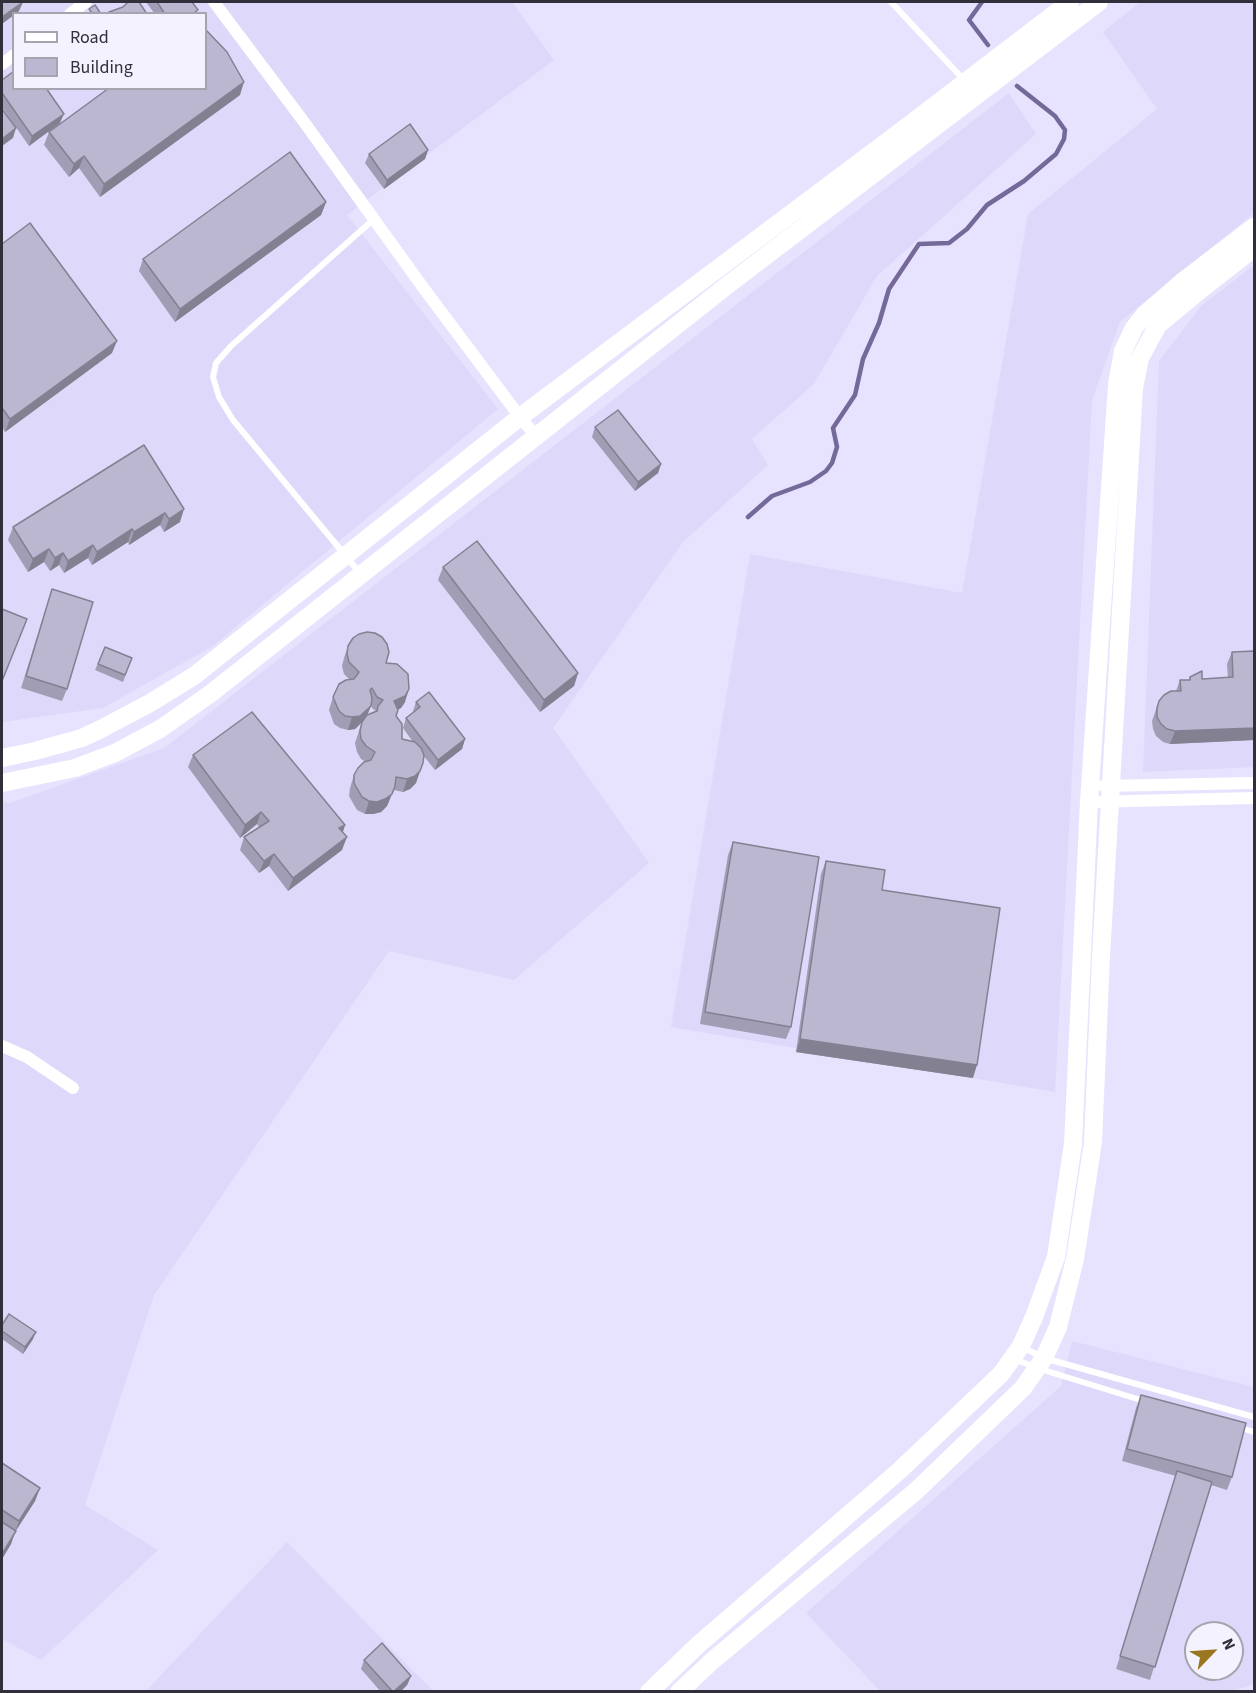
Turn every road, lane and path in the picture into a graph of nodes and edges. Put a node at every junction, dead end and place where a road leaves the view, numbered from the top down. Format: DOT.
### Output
graph roads {
  1 [pos="86,2"];
  2 [pos="214,2"];
  3 [pos="891,2"];
  4 [pos="1070,2"];
  5 [pos="1099,2"];
  6 [pos="73,12"];
  7 [pos="966,82"];
  8 [pos="374,219"];
  9 [pos="1254,227"];
  10 [pos="1254,248"];
  11 [pos="520,417"];
  12 [pos="536,436"];
  13 [pos="345,555"];
  14 [pos="360,574"];
  15 [pos="2,758"];
  16 [pos="2,783"];
  17 [pos="1232,783"];
  18 [pos="1254,783"];
  19 [pos="1089,794"];
  20 [pos="1110,794"];
  21 [pos="1254,798"];
  22 [pos="1233,799"];
  23 [pos="2,1046"];
  24 [pos="74,1088"];
  25 [pos="1075,1117"];
  26 [pos="1094,1119"];
  27 [pos="1016,1352"];
  28 [pos="1040,1363"];
  29 [pos="1152,1403"];
  30 [pos="1254,1417"];
  31 [pos="1232,1425"];
  32 [pos="1254,1432"];
  33 [pos="649,1692"];
  34 [pos="679,1692"];
  1 -- 6 [label="street"];
  2 -- 8 [label="street"];
  3 -- 7 [label="lane"];
  4 -- 7 [label="street"];
  5 -- 12 [label="street"];
  7 -- 11 [label="street"];
  8 -- 11 [label="street"];
  8 -- 13 [label="lane"];
  9 -- 19 [label="street"];
  10 -- 20 [label="street"];
  11 -- 12 [label="street"];
  11 -- 13 [label="street"];
  12 -- 14 [label="street"];
  13 -- 14 [label="lane"];
  13 -- 15 [label="street"];
  14 -- 16 [label="street"];
  17 -- 18 [label="street"];
  17 -- 20 [label="street"];
  17 -- 22 [label="street"];
  19 -- 20 [label="street"];
  19 -- 25 [label="street"];
  20 -- 22 [label="street"];
  20 -- 26 [label="street"];
  21 -- 22 [label="street"];
  23 -- 24 [label="street"];
  25 -- 26 [label="street"];
  25 -- 27 [label="street"];
  26 -- 28 [label="street"];
  27 -- 28 [label="lane"];
  27 -- 28 [label="lane"];
  27 -- 33 [label="street"];
  28 -- 29 [label="lane"];
  28 -- 30 [label="lane"];
  28 -- 34 [label="street"];
  31 -- 32 [label="lane"];
}
